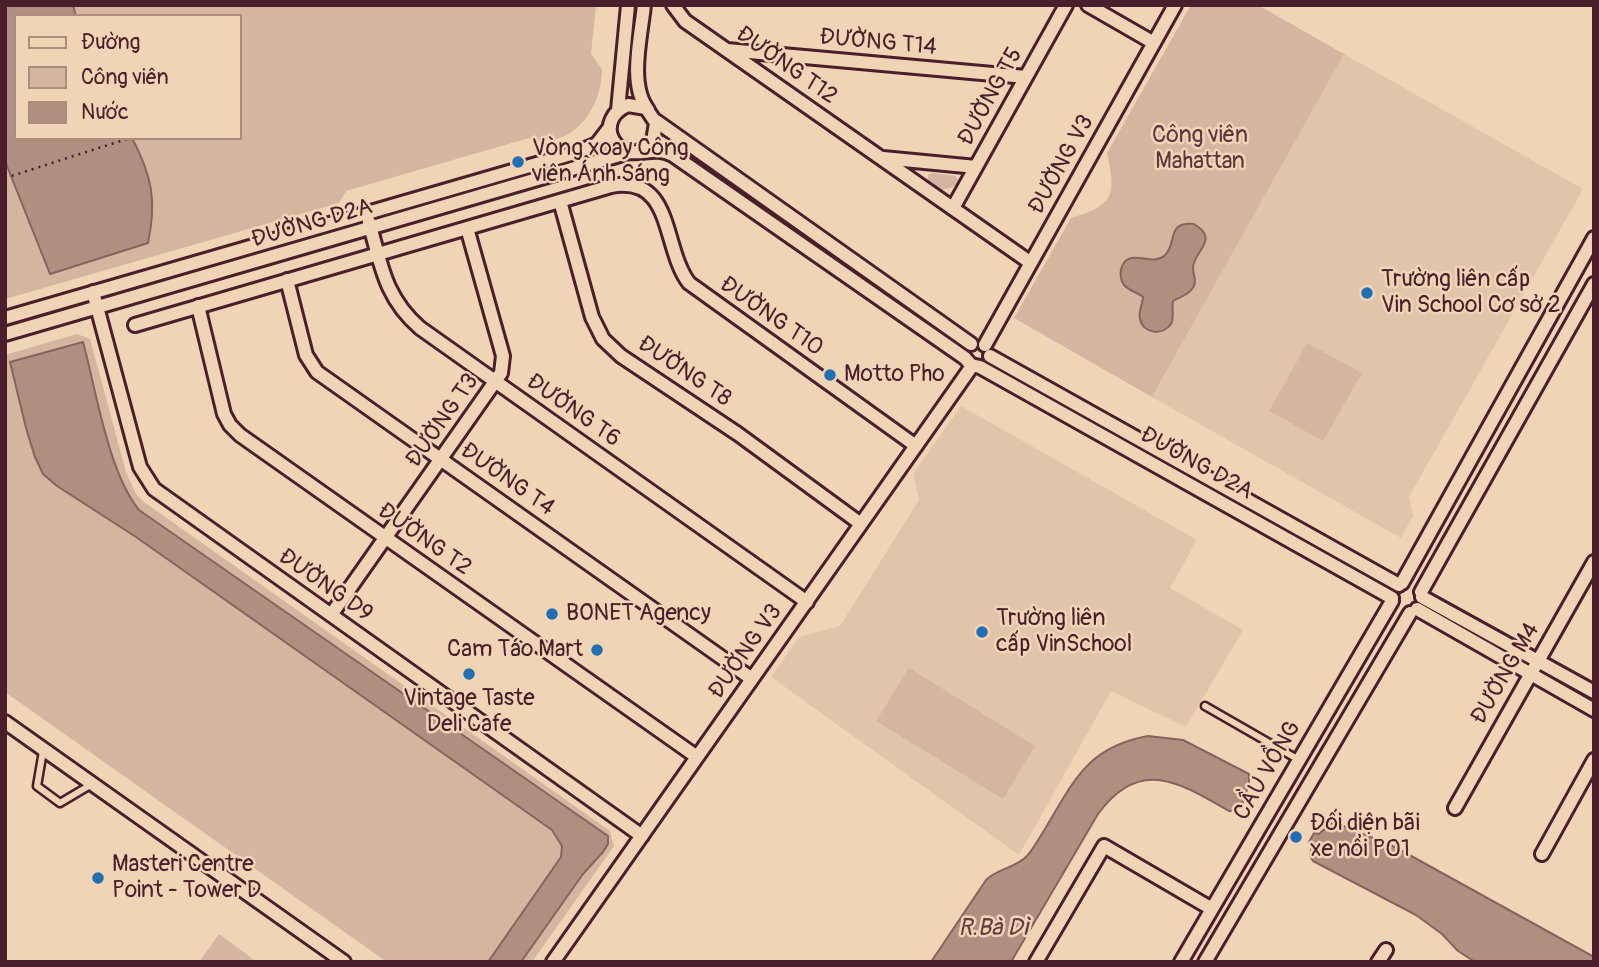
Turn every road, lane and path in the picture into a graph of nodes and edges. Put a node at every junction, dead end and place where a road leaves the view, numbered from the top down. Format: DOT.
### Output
graph roads {
  1 [pos="628,5"];
  2 [pos="644,5"];
  3 [pos="673,5"];
  4 [pos="1066,5"];
  5 [pos="1088,5"];
  6 [pos="1175,5"];
  7 [pos="1154,43"];
  8 [pos="727,50"];
  9 [pos="1026,77"];
  10 [pos="618,110"];
  11 [pos="652,116"];
  12 [pos="610,127"];
  13 [pos="124,140"];
  14 [pos="636,151"];
  15 [pos="879,157"];
  16 [pos="976,167"];
  17 [pos="5,178"];
  18 [pos="560,201"];
  19 [pos="953,208"];
  20 [pos="367,214"];
  21 [pos="467,228"];
  22 [pos="371,229"];
  23 [pos="1594,238"];
  24 [pos="378,254"];
  25 [pos="1031,263"];
  26 [pos="287,280"];
  27 [pos="1594,284"];
  28 [pos="93,292"];
  29 [pos="198,306"];
  30 [pos="97,307"];
  31 [pos="5,318"];
  32 [pos="135,325"];
  33 [pos="5,334"];
  34 [pos="971,344"];
  35 [pos="988,350"];
  36 [pos="972,364"];
  37 [pos="496,382"];
  38 [pos="916,446"];
  39 [pos="441,460"];
  40 [pos="861,524"];
  41 [pos="386,538"];
  42 [pos="1594,562"];
  43 [pos="1401,584"];
  44 [pos="1422,594"];
  45 [pos="1392,600"];
  46 [pos="807,602"];
  47 [pos="1413,611"];
  48 [pos="331,615"];
  49 [pos="1538,661"];
  50 [pos="1531,674"];
  51 [pos="752,679"];
  52 [pos="1594,692"];
  53 [pos="1205,706"];
  54 [pos="1594,710"];
  55 [pos="5,722"];
  56 [pos="43,749"];
  57 [pos="697,757"];
  58 [pos="1594,760"];
  59 [pos="1299,761"];
  60 [pos="93,784"];
  61 [pos="1455,808"];
  62 [pos="642,836"];
  63 [pos="1542,854"];
  64 [pos="1212,909"];
  65 [pos="1385,950"];
  66 [pos="344,962"];
  67 [pos="553,962"];
  68 [pos="1036,962"];
  69 [pos="1181,962"];
  70 [pos="1205,962"];
  71 [pos="1378,962"];
  1 -- 10 [label="street"];
  2 -- 11 [label="street"];
  3 -- 8 [label="street, ĐƯỜNG T12"];
  4 -- 9 [label="street, ĐƯỜNG T5"];
  5 -- 7 [label="street"];
  6 -- 7 [label="street, ĐƯỜNG V3"];
  7 -- 25 [label="street, ĐƯỜNG V3"];
  8 -- 9 [label="street, ĐƯỜNG T14"];
  8 -- 15 [label="street, ĐƯỜNG T12"];
  9 -- 16 [label="street, ĐƯỜNG T5"];
  10 -- 11 [label="street"];
  10 -- 12 [label="street"];
  11 -- 14 [label="street"];
  11 -- 34 [label="street"];
  12 -- 14 [label="street"];
  12 -- 20 [label="street, ĐƯỜNG D2A"];
  13 -- 17 [label="path"];
  14 -- 22 [label="street, ĐƯỜNG D2A"];
  14 -- 36 [label="street, ĐƯỜNG D2A"];
  15 -- 16 [label="street, ĐƯỜNG T12"];
  15 -- 19 [label="street, ĐƯỜNG T12"];
  16 -- 19 [label="street, ĐƯỜNG T5"];
  18 -- 21 [label="street"];
  18 -- 38 [label="street, ĐƯỜNG T10"];
  18 -- 40 [label="street, ĐƯỜNG T8"];
  19 -- 25 [label="street, ĐƯỜNG T12"];
  20 -- 22 [label="street, ĐƯỜNG T6"];
  20 -- 28 [label="street, ĐƯỜNG D2A"];
  21 -- 24 [label="street"];
  21 -- 37 [label="street, ĐƯỜNG T3"];
  22 -- 24 [label="street, ĐƯỜNG T6"];
  22 -- 30 [label="street, ĐƯỜNG D2A"];
  23 -- 43 [label="street"];
  24 -- 26 [label="street"];
  24 -- 37 [label="street, ĐƯỜNG T6"];
  25 -- 35 [label="street, ĐƯỜNG V3"];
  26 -- 29 [label="street"];
  26 -- 39 [label="street, ĐƯỜNG T4"];
  27 -- 44 [label="street"];
  28 -- 30 [label="street, ĐƯỜNG D9"];
  28 -- 31 [label="street, ĐƯỜNG D2A"];
  29 -- 32 [label="street"];
  29 -- 41 [label="street, ĐƯỜNG T2"];
  30 -- 33 [label="street, ĐƯỜNG D2A"];
  30 -- 48 [label="street, ĐƯỜNG D9"];
  34 -- 35 [label="street"];
  34 -- 36 [label="street"];
  35 -- 36 [label="street"];
  35 -- 43 [label="street, ĐƯỜNG D2A"];
  36 -- 38 [label="street, ĐƯỜNG V3"];
  36 -- 45 [label="street, ĐƯỜNG D2A"];
  37 -- 39 [label="street, ĐƯỜNG T3"];
  37 -- 46 [label="street, ĐƯỜNG T6"];
  38 -- 40 [label="street, ĐƯỜNG V3"];
  39 -- 41 [label="street, ĐƯỜNG T3"];
  39 -- 51 [label="street, ĐƯỜNG T4"];
  40 -- 46 [label="street, ĐƯỜNG V3"];
  41 -- 48 [label="street, ĐƯỜNG T3"];
  41 -- 57 [label="street, ĐƯỜNG T2"];
  42 -- 49 [label="street, ĐƯỜNG M4"];
  43 -- 44 [label="street"];
  43 -- 45 [label="street"];
  44 -- 47 [label="street"];
  44 -- 49 [label="street"];
  45 -- 47 [label="street"];
  45 -- 59 [label="street, CẦU VỒNG"];
  46 -- 51 [label="street, ĐƯỜNG V3"];
  47 -- 50 [label="street"];
  47 -- 70 [label="street, CẦU VỒNG"];
  48 -- 62 [label="street, ĐƯỜNG D9"];
  49 -- 50 [label="street, ĐƯỜNG M4"];
  49 -- 52 [label="street"];
  50 -- 54 [label="street"];
  50 -- 61 [label="street, ĐƯỜNG M4"];
  51 -- 57 [label="street, ĐƯỜNG V3"];
  53 -- 59 [label="lane"];
  55 -- 56 [label="street"];
  56 -- 60 [label="street"];
  56 -- 60 [label="lane"];
  57 -- 62 [label="street, ĐƯỜNG V3"];
  58 -- 63 [label="street"];
  59 -- 64 [label="street, CẦU VỒNG"];
  60 -- 66 [label="street"];
  62 -- 67 [label="street, ĐƯỜNG V3"];
  64 -- 68 [label="street"];
  64 -- 69 [label="street, CẦU VỒNG"];
  65 -- 71 [label="street"];
}
